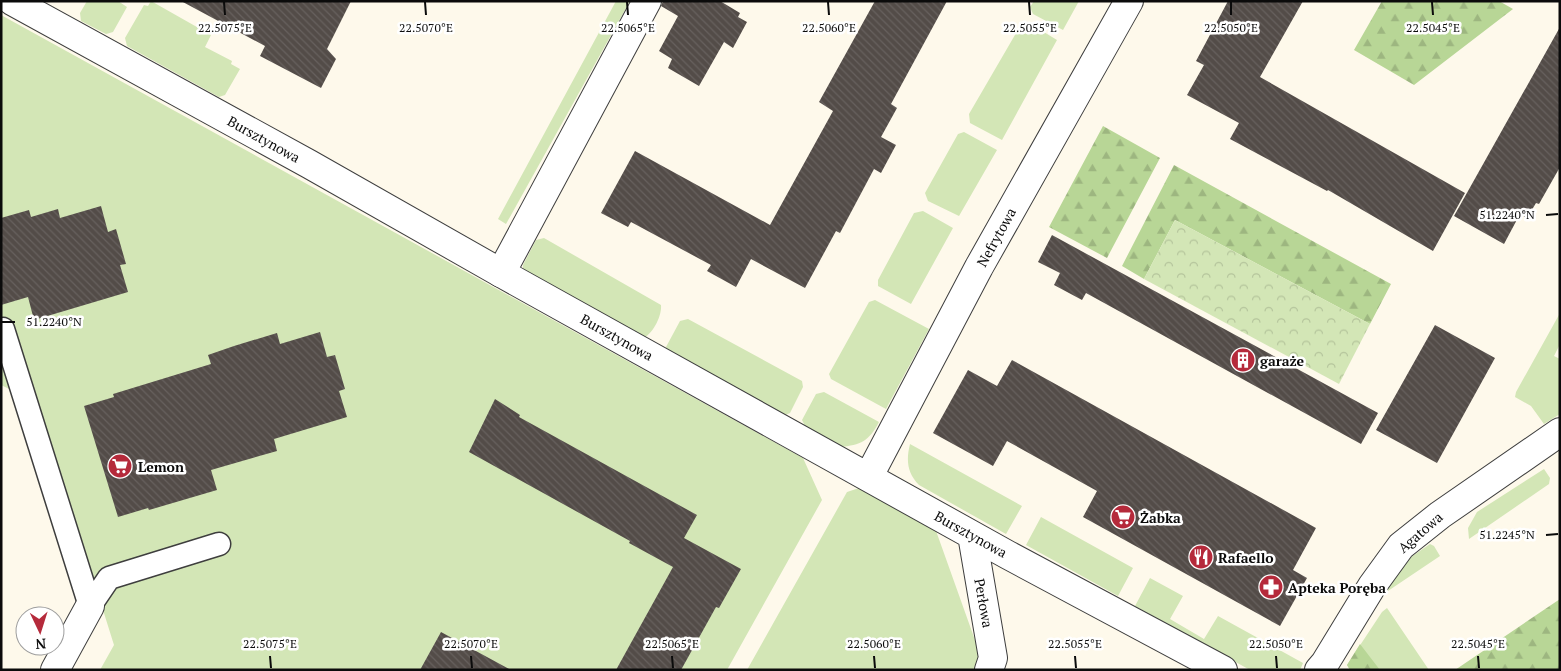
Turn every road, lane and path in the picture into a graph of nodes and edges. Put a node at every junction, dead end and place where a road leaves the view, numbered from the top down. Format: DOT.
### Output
graph roads {
  1 [pos="12,1"];
  2 [pos="647,1"];
  3 [pos="1129,1"];
  4 [pos="501,274"];
  5 [pos="3,329"];
  6 [pos="1560,432"];
  7 [pos="869,476"];
  8 [pos="972,535"];
  9 [pos="219,544"];
  10 [pos="90,606"];
  11 [pos="55,670"];
  12 [pos="989,670"];
  13 [pos="1223,670"];
  14 [pos="1319,670"];
  1 -- 4 [label="street, Bursztynowa"];
  2 -- 4 [label="street"];
  3 -- 7 [label="street, Nefrytowa"];
  4 -- 7 [label="street, Bursztynowa"];
  5 -- 10 [label="lane"];
  6 -- 14 [label="street, Agatowa"];
  7 -- 8 [label="street, Bursztynowa"];
  8 -- 12 [label="street, Perłowa"];
  8 -- 13 [label="street, Bursztynowa"];
  9 -- 10 [label="lane"];
  10 -- 11 [label="street"];
}
